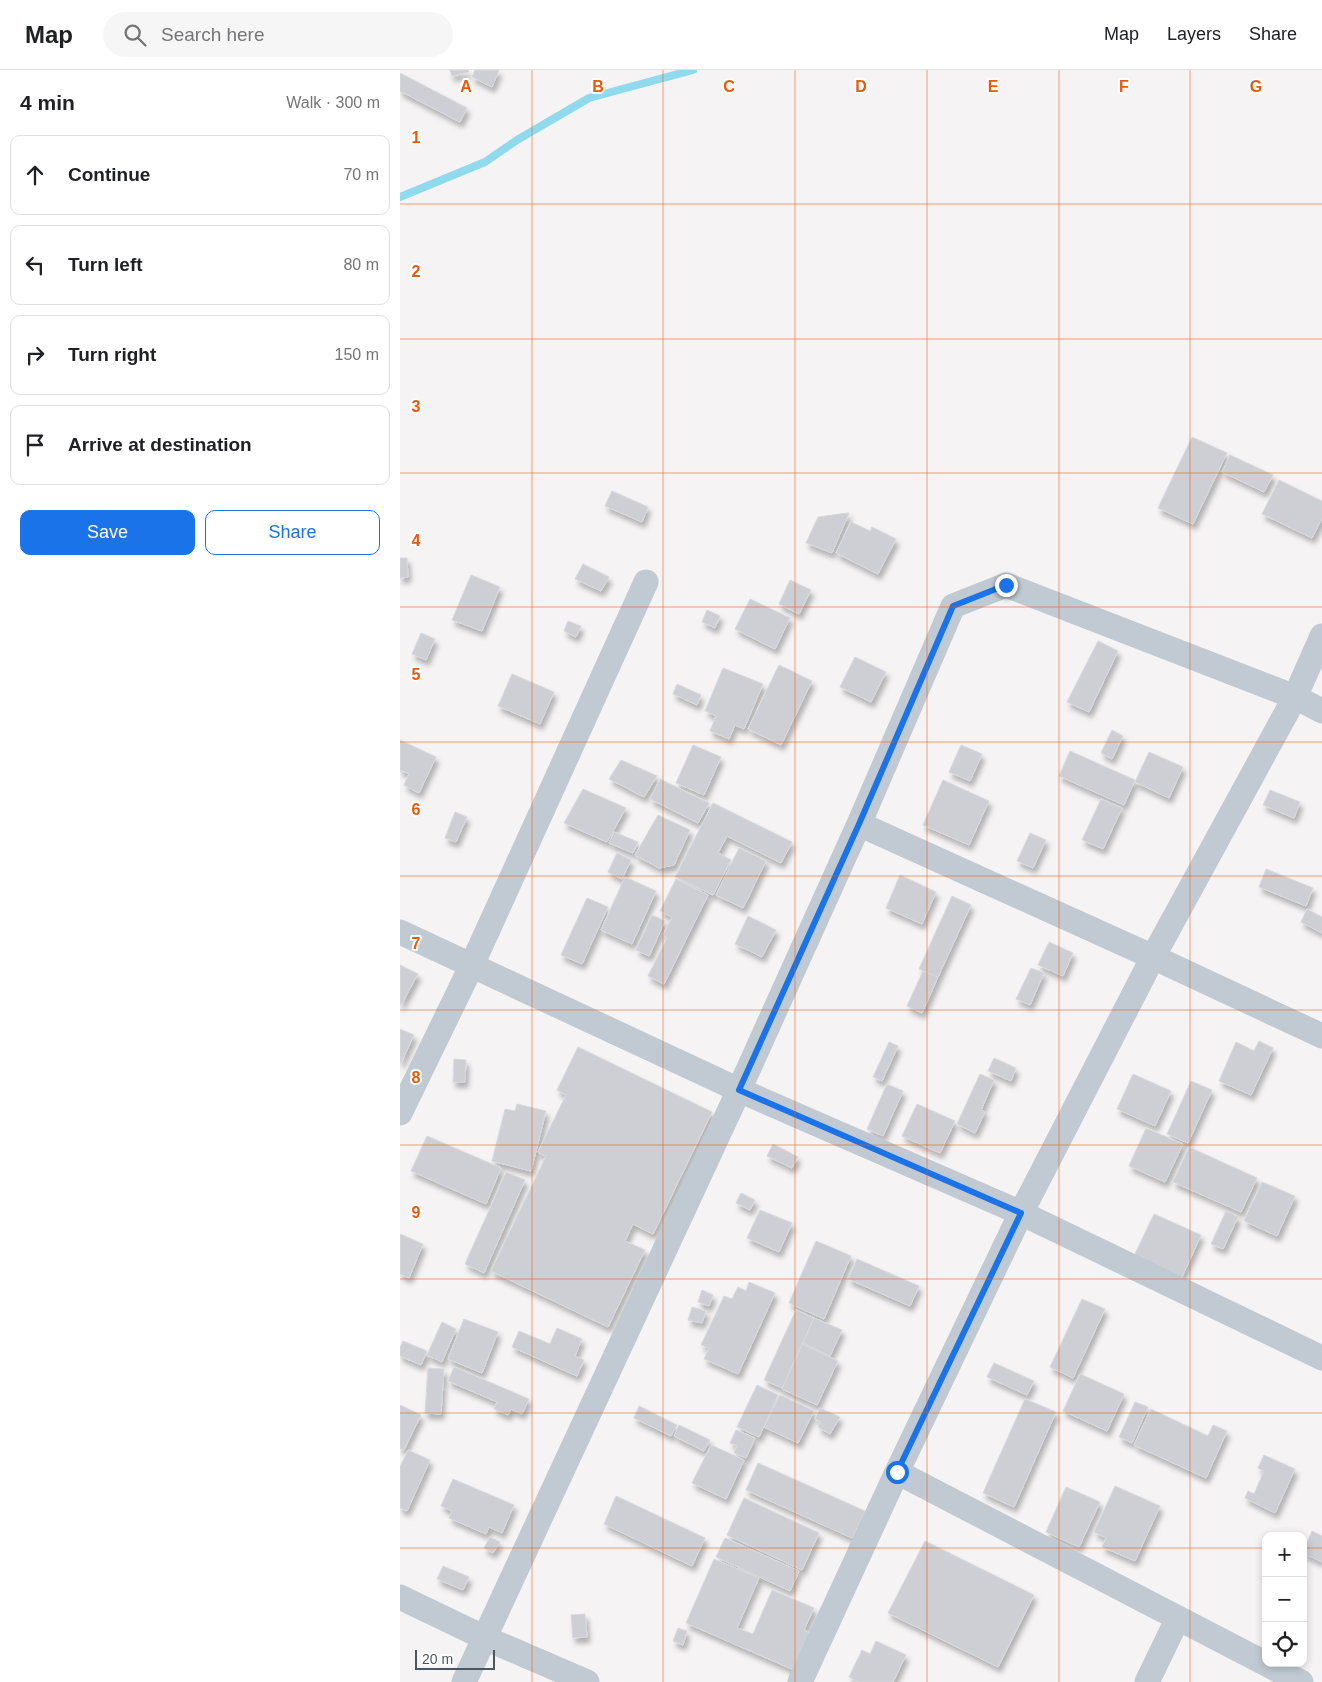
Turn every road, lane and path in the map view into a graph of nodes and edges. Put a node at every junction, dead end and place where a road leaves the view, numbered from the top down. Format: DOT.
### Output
graph roads {
  1 [pos="646,582"];
  2 [pos="1322,636"];
  3 [pos="1295,697"];
  4 [pos="1322,711"];
  5 [pos="859,824"];
  6 [pos="400,932"];
  7 [pos="1153,957"];
  8 [pos="471,966"];
  9 [pos="1322,1036"];
  10 [pos="739,1090"];
  11 [pos="400,1113"];
  12 [pos="1021,1213"];
  13 [pos="1322,1358"];
  14 [pos="897,1472"];
  15 [pos="400,1597"];
  16 [pos="1178,1618"];
  17 [pos="485,1638"];
  18 [pos="464,1682"];
  19 [pos="587,1682"];
  20 [pos="800,1682"];
  21 [pos="1146,1682"];
  22 [pos="1301,1682"];
  1 -- 8 [label="street"];
  2 -- 3 [label="street"];
  3 -- 4 [label="street"];
  3 -- 5 [label="street"];
  3 -- 7 [label="street"];
  5 -- 7 [label="street"];
  5 -- 10 [label="street"];
  6 -- 8 [label="street"];
  7 -- 9 [label="street"];
  7 -- 12 [label="street"];
  8 -- 10 [label="street"];
  8 -- 11 [label="street"];
  10 -- 12 [label="street"];
  10 -- 17 [label="street"];
  12 -- 13 [label="street"];
  12 -- 14 [label="street"];
  14 -- 16 [label="street"];
  14 -- 20 [label="street"];
  15 -- 17 [label="street"];
  16 -- 21 [label="street"];
  16 -- 22 [label="street"];
  17 -- 18 [label="street"];
  17 -- 19 [label="street"];
}
